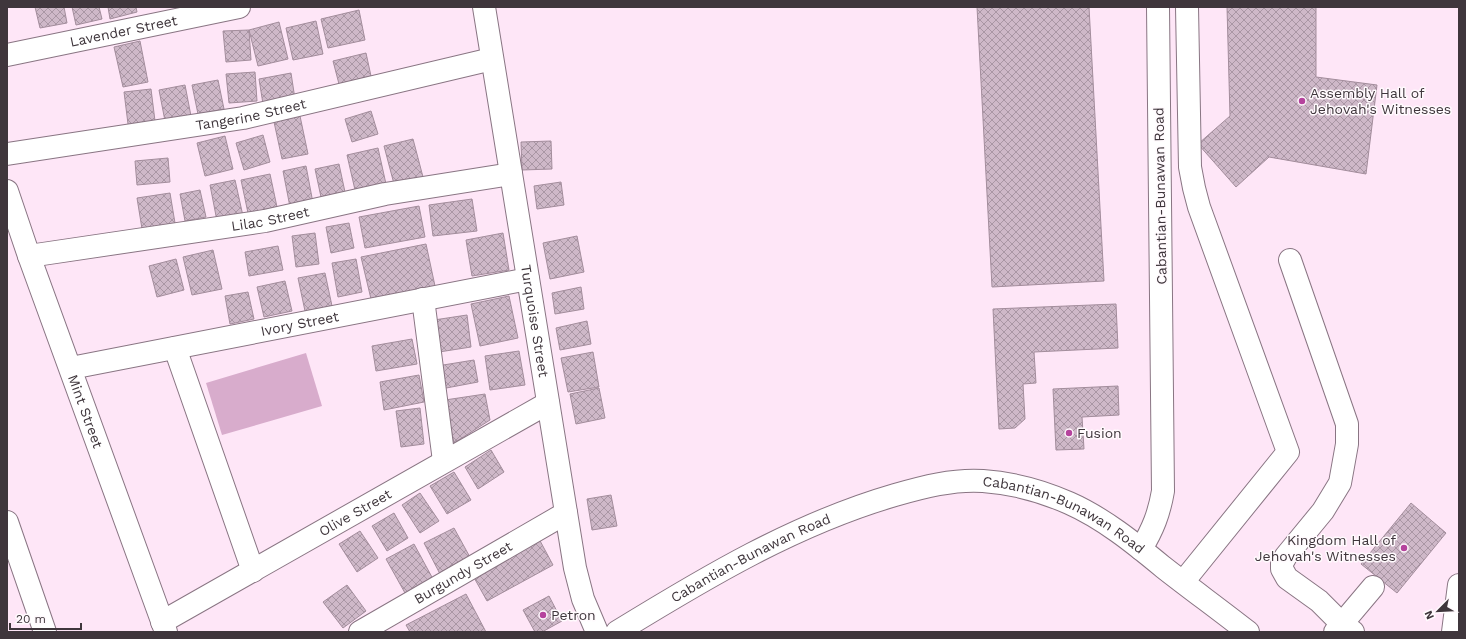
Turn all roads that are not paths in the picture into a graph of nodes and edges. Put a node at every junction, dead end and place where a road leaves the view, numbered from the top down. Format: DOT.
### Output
graph roads {
  1 [pos="240,7"];
  2 [pos="484,7"];
  3 [pos="1158,7"];
  4 [pos="1186,7"];
  5 [pos="7,55"];
  6 [pos="492,59"];
  7 [pos="7,154"];
  8 [pos="511,174"];
  9 [pos="7,191"];
  10 [pos="29,256"];
  11 [pos="1290,260"];
  12 [pos="528,279"];
  13 [pos="423,299"];
  14 [pos="175,348"];
  15 [pos="70,368"];
  16 [pos="548,403"];
  17 [pos="444,462"];
  18 [pos="566,513"];
  19 [pos="7,522"];
  20 [pos="1140,549"];
  21 [pos="253,571"];
  22 [pos="1183,582"];
  23 [pos="1459,584"];
  24 [pos="1373,587"];
  25 [pos="164,627"];
  26 [pos="1344,629"];
  27 [pos="45,632"];
  28 [pos="360,632"];
  29 [pos="598,632"];
  30 [pos="618,632"];
  31 [pos="1248,632"];
  32 [pos="1453,632"];
  1 -- 5 [label="street, Lavender Street"];
  2 -- 6 [label="street, Turquoise Street"];
  3 -- 20 [label="street, Cabantian-Bunawan Road"];
  4 -- 22 [label="street"];
  6 -- 7 [label="street, Tangerine Street"];
  6 -- 8 [label="street, Turquoise Street"];
  8 -- 10 [label="street, Lilac Street"];
  8 -- 12 [label="street, Turquoise Street"];
  9 -- 10 [label="street, Mint Street"];
  10 -- 15 [label="street, Mint Street"];
  11 -- 26 [label="street"];
  12 -- 13 [label="street, Ivory Street"];
  12 -- 16 [label="street, Turquoise Street"];
  13 -- 14 [label="street, Ivory Street"];
  13 -- 17 [label="street"];
  14 -- 15 [label="street, Ivory Street"];
  14 -- 21 [label="street"];
  15 -- 25 [label="street, Mint Street"];
  16 -- 17 [label="street, Olive Street"];
  16 -- 18 [label="street, Turquoise Street"];
  17 -- 21 [label="street, Olive Street"];
  18 -- 28 [label="street, Burgundy Street"];
  18 -- 29 [label="street, Turquoise Street"];
  19 -- 27 [label="street"];
  20 -- 22 [label="street"];
  20 -- 30 [label="street, Cabantian-Bunawan Road"];
  21 -- 25 [label="street, Olive Street"];
  22 -- 31 [label="street"];
  23 -- 32 [label="street"];
  24 -- 26 [label="street"];
}
